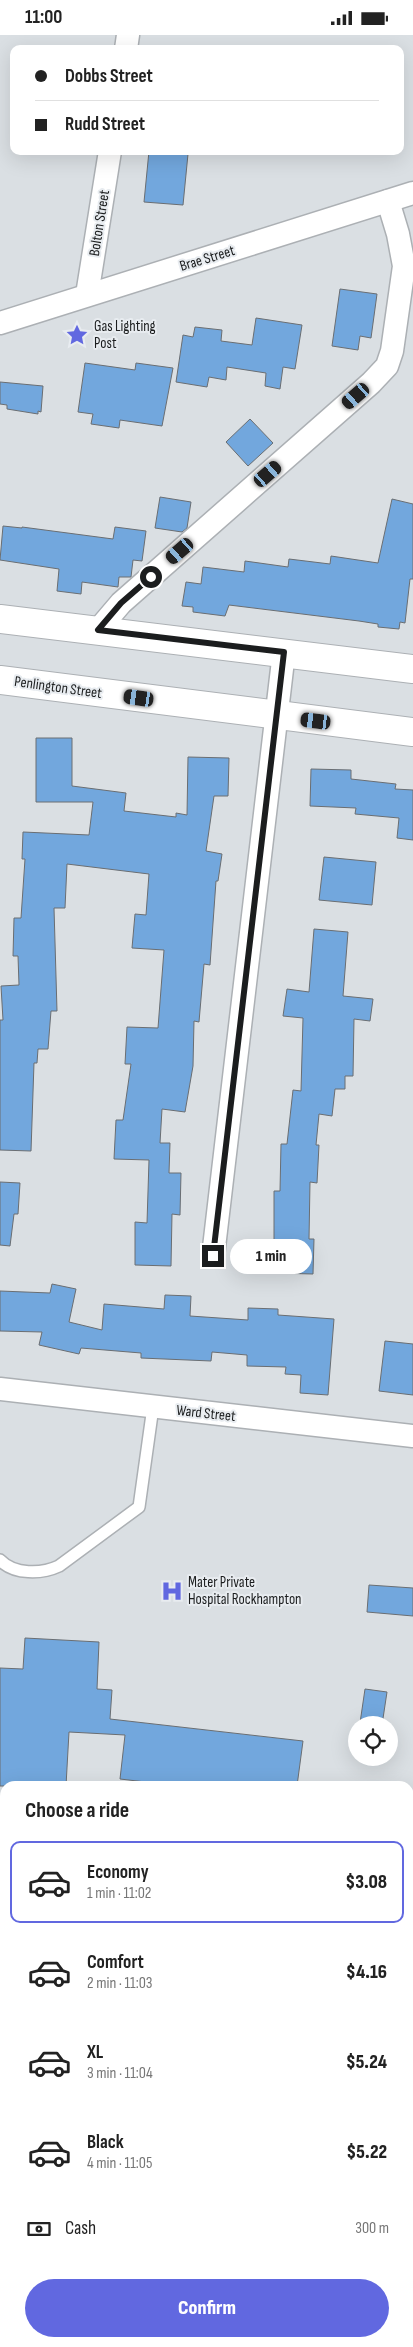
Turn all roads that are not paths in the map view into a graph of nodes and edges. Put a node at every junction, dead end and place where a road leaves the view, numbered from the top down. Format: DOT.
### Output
graph roads {
  1 [pos="109,155"];
  2 [pos="413,193"];
  3 [pos="388,201"];
  4 [pos="87,295"];
  5 [pos="0,323"];
  6 [pos="0,619"];
  7 [pos="98,630"];
  8 [pos="284,652"];
  9 [pos="413,669"];
  10 [pos="0,680"];
  11 [pos="277,716"];
  12 [pos="413,732"];
  13 [pos="213,1256"];
  14 [pos="0,1389"];
  15 [pos="153,1407"];
  16 [pos="413,1437"];
  17 [pos="0,1560"];
  1 -- 4 [label="street, Bolton Street"];
  2 -- 3 [label="street, Brae Street"];
  3 -- 4 [label="street, Brae Street"];
  3 -- 7 [label="street"];
  4 -- 5 [label="street, Brae Street"];
  6 -- 7 [label="street"];
  7 -- 8 [label="street"];
  8 -- 9 [label="street"];
  8 -- 11 [label="street"];
  10 -- 11 [label="street, Penlington Street"];
  11 -- 12 [label="street, Penlington Street"];
  11 -- 13 [label="street"];
  14 -- 15 [label="street, Ward Street"];
  15 -- 16 [label="street, Ward Street"];
  15 -- 17 [label="lane"];
}
